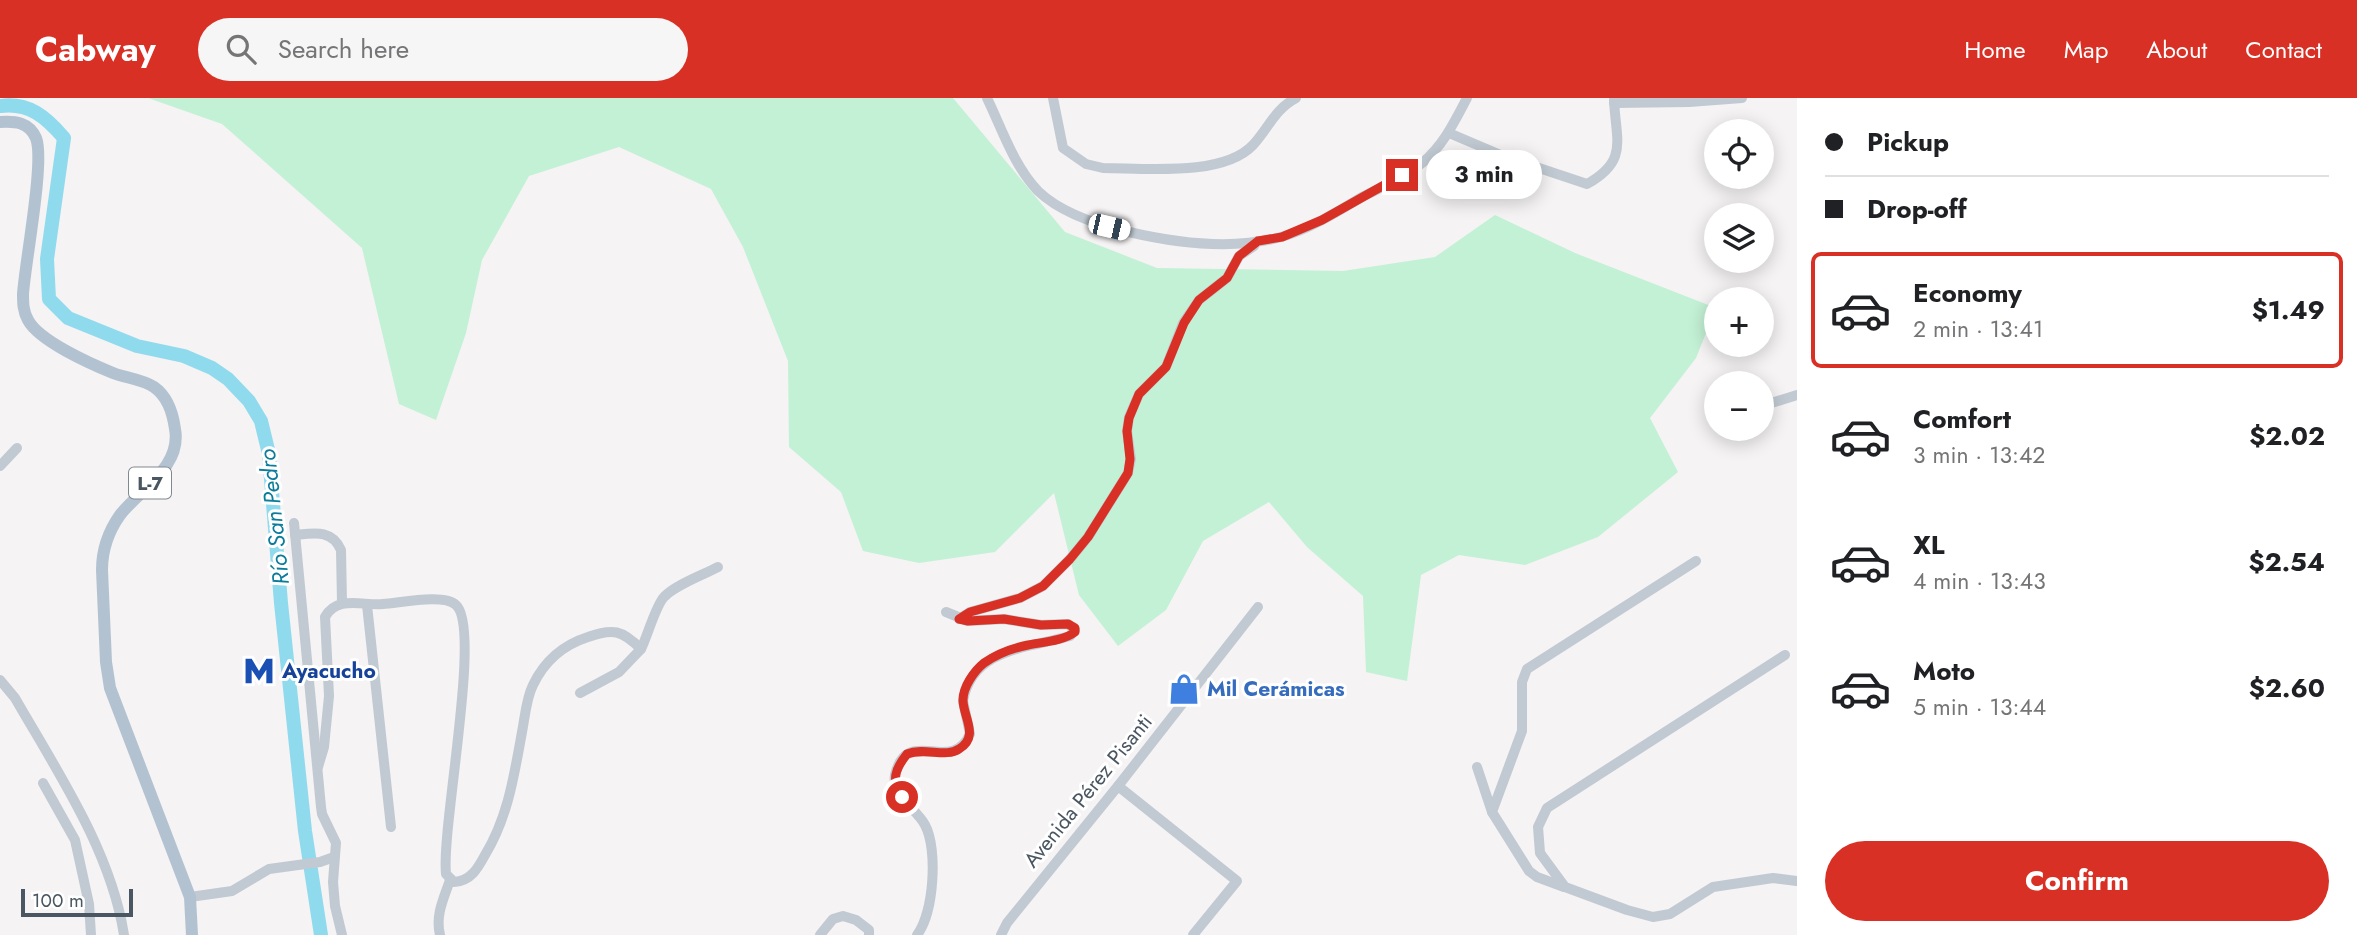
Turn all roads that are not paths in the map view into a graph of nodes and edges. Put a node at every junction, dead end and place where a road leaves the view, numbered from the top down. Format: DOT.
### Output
graph roads {
  1 [pos="987,98"];
  2 [pos="1053,98"];
  3 [pos="1296,98"];
  4 [pos="1467,98"];
  5 [pos="1742,98"];
  6 [pos="1614,100"];
  7 [pos="0,122"];
  8 [pos="1449,133"];
  9 [pos="1258,241"];
  10 [pos="1797,395"];
  11 [pos="1774,402"];
  12 [pos="18,448"];
  13 [pos="0,466"];
  14 [pos="295,523"];
  15 [pos="295,535"];
  16 [pos="1696,561"];
  17 [pos="718,567"];
  18 [pos="342,603"];
  19 [pos="367,605"];
  20 [pos="1258,607"];
  21 [pos="946,612"];
  22 [pos="959,619"];
  23 [pos="640,649"];
  24 [pos="1785,655"];
  25 [pos="0,680"];
  26 [pos="580,693"];
  27 [pos="318,766"];
  28 [pos="1477,767"];
  29 [pos="43,783"];
  30 [pos="1118,786"];
  31 [pos="1492,812"];
  32 [pos="391,827"];
  33 [pos="334,857"];
  34 [pos="450,880"];
  35 [pos="1797,881"];
  36 [pos="1565,887"];
  37 [pos="190,897"];
  38 [pos="90,935"];
  39 [pos="124,935"];
  40 [pos="192,935"];
  41 [pos="342,935"];
  42 [pos="440,935"];
  43 [pos="820,935"];
  44 [pos="869,935"];
  45 [pos="917,935"];
  46 [pos="1001,935"];
  47 [pos="1193,935"];
  1 -- 9 [label="street"];
  2 -- 3 [label="street"];
  4 -- 8 [label="street"];
  5 -- 6 [label="street"];
  6 -- 8 [label="street"];
  7 -- 37 [label="main road, L-7"];
  8 -- 9 [label="street"];
  9 -- 22 [label="street"];
  10 -- 11 [label="street"];
  12 -- 13 [label="street"];
  14 -- 15 [label="street"];
  15 -- 18 [label="street"];
  15 -- 27 [label="street"];
  16 -- 31 [label="street"];
  17 -- 23 [label="street"];
  18 -- 19 [label="street"];
  18 -- 27 [label="street"];
  19 -- 32 [label="street"];
  19 -- 34 [label="street"];
  20 -- 30 [label="street, Avenida Pérez Pisanti"];
  21 -- 22 [label="street"];
  22 -- 45 [label="street"];
  23 -- 26 [label="street"];
  23 -- 34 [label="street"];
  24 -- 36 [label="street"];
  25 -- 39 [label="street"];
  27 -- 33 [label="street"];
  28 -- 31 [label="street"];
  29 -- 38 [label="street"];
  30 -- 46 [label="street, Avenida Pérez Pisanti"];
  30 -- 47 [label="street"];
  31 -- 36 [label="street"];
  33 -- 37 [label="street"];
  33 -- 41 [label="street"];
  34 -- 42 [label="street"];
  35 -- 36 [label="street"];
  37 -- 40 [label="main road, L-7"];
  43 -- 44 [label="street"];
}
